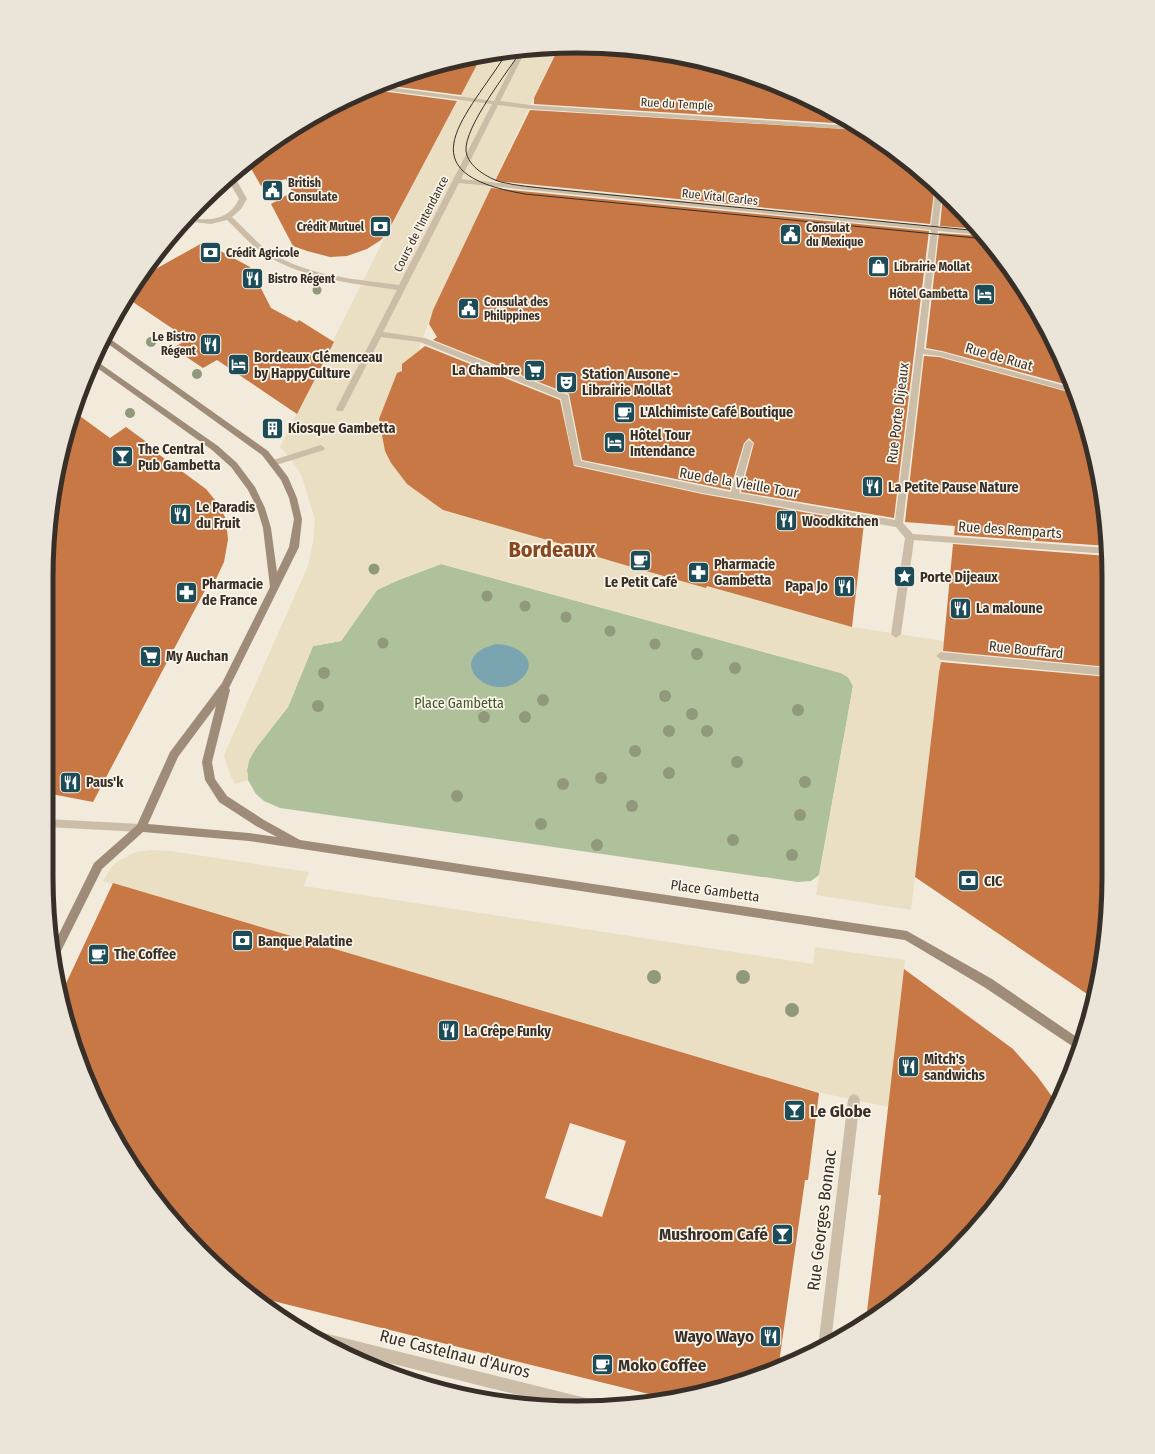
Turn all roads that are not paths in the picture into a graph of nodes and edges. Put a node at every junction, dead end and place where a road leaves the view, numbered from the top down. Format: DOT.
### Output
graph roads {
  1 [pos="520,56"];
  2 [pos="387,89"];
  3 [pos="496,102"];
  4 [pos="847,127"];
  5 [pos="456,181"];
  6 [pos="233,182"];
  7 [pos="938,198"];
  8 [pos="228,217"];
  9 [pos="194,221"];
  10 [pos="934,229"];
  11 [pos="972,232"];
  12 [pos="401,288"];
  13 [pos="378,334"];
  14 [pos="109,341"];
  15 [pos="919,351"];
  16 [pos="98,365"];
  17 [pos="1067,389"];
  18 [pos="340,409"];
  19 [pos="749,443"];
  20 [pos="321,448"];
  21 [pos="273,463"];
  22 [pos="734,496"];
  23 [pos="899,524"];
  24 [pos="910,537"];
  25 [pos="1101,551"];
  26 [pos="274,587"];
  27 [pos="896,634"];
  28 [pos="942,656"];
  29 [pos="1102,671"];
  30 [pos="226,685"];
  31 [pos="53,823"];
  32 [pos="141,828"];
  33 [pos="304,846"];
  34 [pos="57,947"];
  35 [pos="1075,1042"];
  36 [pos="854,1100"];
  37 [pos="825,1339"];
  38 [pos="340,1344"];
  39 [pos="569,1401"];
  1 -- 3 [label="street, Cours de l'Intendance"];
  2 -- 3 [label="street, Rue du Temple"];
  3 -- 4 [label="street, Rue du Temple"];
  3 -- 5 [label="street, Cours de l'Intendance"];
  5 -- 10 [label="street, Rue Vital Carles"];
  5 -- 12 [label="street, Cours de l'Intendance"];
  6 -- 8 [label="street"];
  7 -- 10 [label="street, Rue Porte Dijeaux"];
  8 -- 9 [label="street"];
  8 -- 12 [label="street"];
  10 -- 11 [label="street, Rue Vital Carles"];
  10 -- 15 [label="street, Rue Porte Dijeaux"];
  12 -- 13 [label="street, Cours de l'Intendance"];
  13 -- 18 [label="street, Cours de l'Intendance"];
  13 -- 22 [label="street, Rue de la Vieille Tour"];
  14 -- 21 [label="main road, Place Gambetta"];
  15 -- 17 [label="street, Rue de Ruat"];
  15 -- 23 [label="street, Rue Porte Dijeaux"];
  16 -- 26 [label="main road"];
  19 -- 22 [label="street"];
  20 -- 21 [label="street"];
  21 -- 26 [label="main road, Place Gambetta"];
  22 -- 23 [label="street, Rue de la Vieille Tour"];
  23 -- 24 [label="street"];
  24 -- 25 [label="street, Rue des Remparts"];
  24 -- 27 [label="street"];
  26 -- 30 [label="main road, Place Gambetta"];
  28 -- 29 [label="street, Rue Bouffard"];
  30 -- 32 [label="main road, Place Gambetta"];
  30 -- 33 [label="main road, Place Gambetta"];
  31 -- 32 [label="street"];
  32 -- 33 [label="main road, Place Gambetta"];
  32 -- 34 [label="main road"];
  33 -- 35 [label="main road, Place Gambetta"];
  36 -- 37 [label="street, Rue Georges Bonnac"];
  38 -- 39 [label="street, Rue Castelnau d'Auros"];
}
